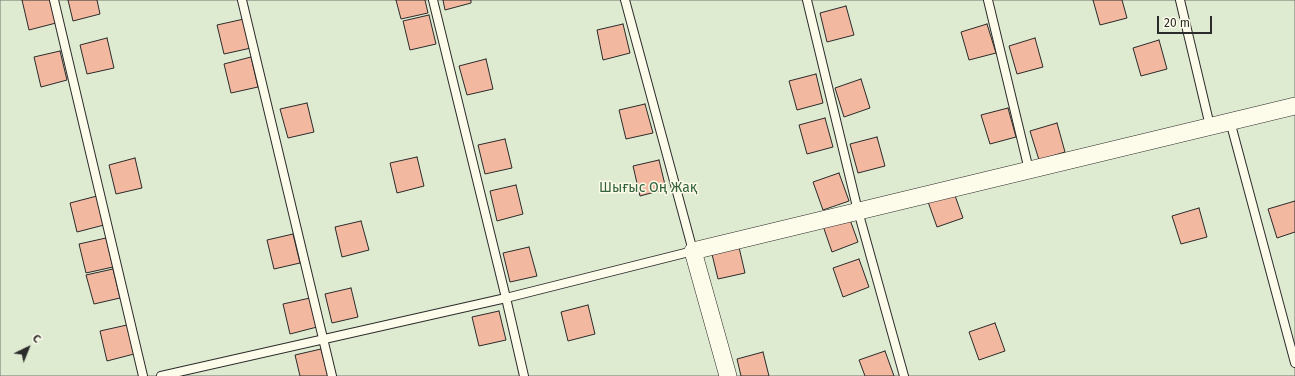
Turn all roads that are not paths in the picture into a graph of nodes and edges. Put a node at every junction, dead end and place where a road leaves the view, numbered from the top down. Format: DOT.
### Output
graph roads {
  1 [pos="54,0"];
  2 [pos="242,0"];
  3 [pos="433,0"];
  4 [pos="625,0"];
  5 [pos="807,0"];
  6 [pos="988,0"];
  7 [pos="1180,0"];
  8 [pos="1295,106"];
  9 [pos="1230,121"];
  10 [pos="1210,126"];
  11 [pos="1029,170"];
  12 [pos="858,211"];
  13 [pos="693,251"];
  14 [pos="506,298"];
  15 [pos="323,338"];
  16 [pos="1295,363"];
  17 [pos="143,376"];
  18 [pos="161,376"];
  19 [pos="332,376"];
  20 [pos="524,376"];
  21 [pos="728,376"];
  22 [pos="904,376"];
  1 -- 17 [label="lane"];
  2 -- 15 [label="lane"];
  3 -- 14 [label="lane"];
  4 -- 13 [label="lane"];
  5 -- 12 [label="lane"];
  6 -- 11 [label="lane"];
  7 -- 10 [label="lane"];
  8 -- 9 [label="street"];
  9 -- 10 [label="street"];
  9 -- 16 [label="lane"];
  10 -- 11 [label="street"];
  11 -- 12 [label="street"];
  12 -- 13 [label="street"];
  12 -- 22 [label="lane"];
  13 -- 14 [label="lane"];
  13 -- 21 [label="street"];
  14 -- 15 [label="lane"];
  14 -- 20 [label="lane"];
  15 -- 18 [label="lane"];
  15 -- 19 [label="lane"];
}
